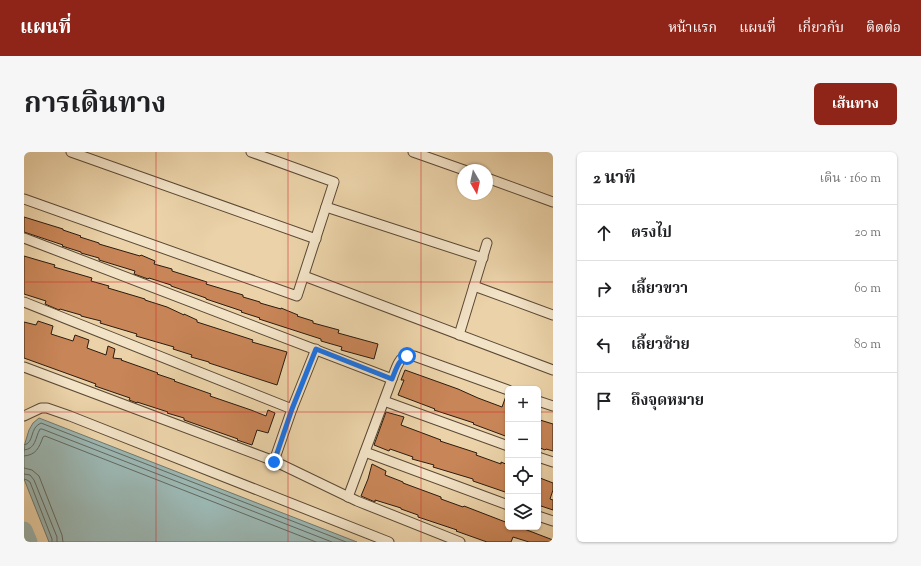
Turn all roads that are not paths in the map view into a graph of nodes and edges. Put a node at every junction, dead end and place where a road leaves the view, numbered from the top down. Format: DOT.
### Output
graph roads {
  1 [pos="71,152"];
  2 [pos="250,152"];
  3 [pos="412,152"];
  4 [pos="457,168"];
  5 [pos="493,180"];
  6 [pos="24,199"];
  7 [pos="553,202"];
  8 [pos="326,207"];
  9 [pos="24,238"];
  10 [pos="316,239"];
  11 [pos="487,243"];
  12 [pos="483,258"];
  13 [pos="304,276"];
  14 [pos="474,286"];
  15 [pos="24,302"];
  16 [pos="553,315"];
  17 [pos="459,335"];
  18 [pos="316,349"];
  19 [pos="24,367"];
  20 [pos="553,370"];
  21 [pos="392,379"];
  22 [pos="505,389"];
  23 [pos="384,401"];
  24 [pos="541,402"];
  25 [pos="553,406"];
  26 [pos="292,409"];
  27 [pos="24,416"];
  28 [pos="505,445"];
  29 [pos="365,452"];
  30 [pos="541,458"];
  31 [pos="274,462"];
  32 [pos="553,462"];
  33 [pos="348,497"];
  34 [pos="505,504"];
  35 [pos="541,517"];
  36 [pos="553,522"];
  37 [pos="389,542"];
  38 [pos="460,542"];
  1 -- 10 [label="street"];
  2 -- 8 [label="street"];
  3 -- 4 [label="street"];
  5 -- 7 [label="street"];
  6 -- 13 [label="street"];
  8 -- 10 [label="street"];
  8 -- 12 [label="street"];
  9 -- 18 [label="street"];
  10 -- 13 [label="street"];
  11 -- 12 [label="street"];
  12 -- 14 [label="street"];
  13 -- 17 [label="street"];
  14 -- 16 [label="street"];
  14 -- 17 [label="street"];
  15 -- 26 [label="street"];
  17 -- 20 [label="street"];
  18 -- 21 [label="street"];
  18 -- 26 [label="street"];
  19 -- 31 [label="street"];
  21 -- 22 [label="street"];
  21 -- 23 [label="street"];
  23 -- 28 [label="street"];
  23 -- 29 [label="street"];
  24 -- 25 [label="street"];
  26 -- 31 [label="street"];
  27 -- 37 [label="street"];
  29 -- 33 [label="street"];
  29 -- 34 [label="street"];
  30 -- 32 [label="street"];
  31 -- 33 [label="street"];
  33 -- 38 [label="street"];
  35 -- 36 [label="street"];
}
